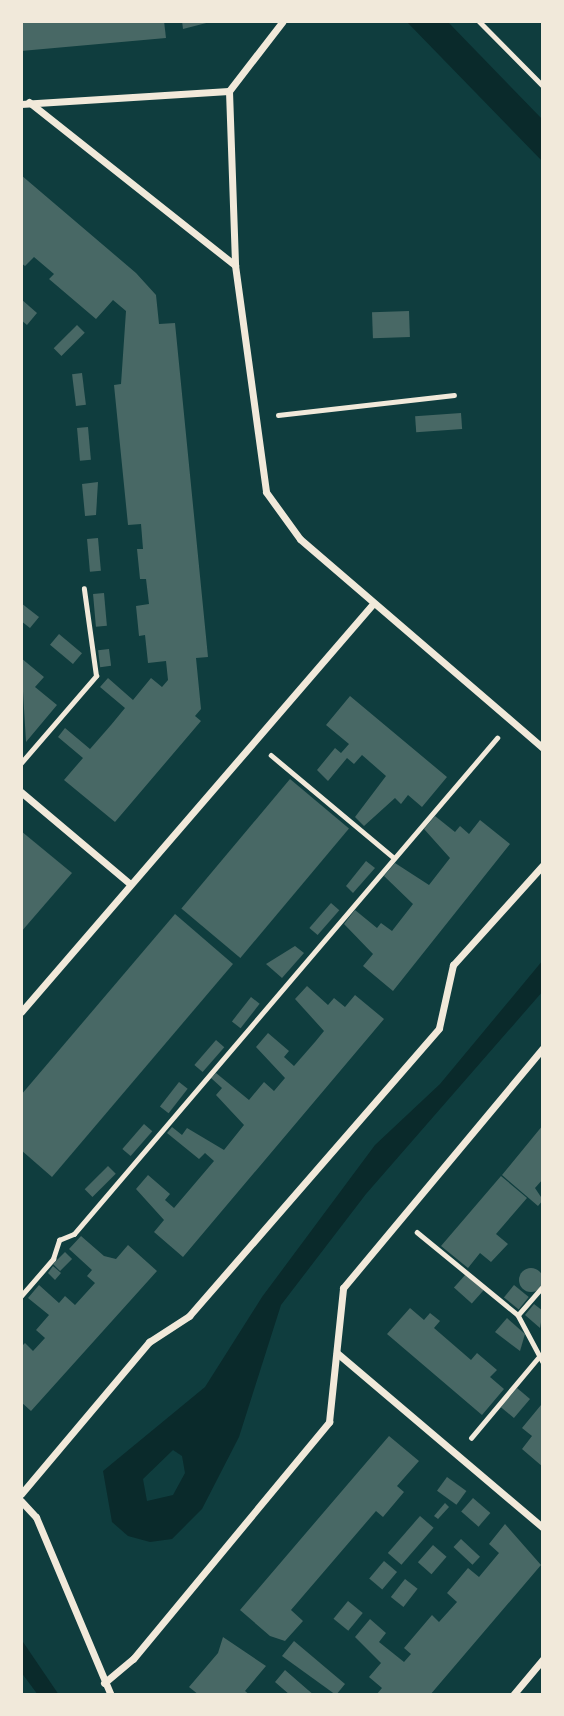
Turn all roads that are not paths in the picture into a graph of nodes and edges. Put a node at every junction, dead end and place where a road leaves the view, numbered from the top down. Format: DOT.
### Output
graph roads {
  1 [pos="283,21"];
  2 [pos="229,91"];
  3 [pos="25,103"];
  4 [pos="235,265"];
  5 [pos="372,606"];
  6 [pos="543,748"];
  7 [pos="21,792"];
  8 [pos="543,865"];
  9 [pos="129,883"];
  10 [pos="21,1012"];
  11 [pos="543,1048"];
  12 [pos="337,1353"];
  13 [pos="21,1494"];
  14 [pos="21,1501"];
  15 [pos="543,1528"];
  16 [pos="543,1659"];
  17 [pos="104,1683"];
  18 [pos="111,1695"];
  19 [pos="513,1695"];
  1 -- 2 [label="street"];
  2 -- 3 [label="street"];
  2 -- 4 [label="street"];
  3 -- 4 [label="street"];
  4 -- 5 [label="street"];
  5 -- 6 [label="street"];
  5 -- 9 [label="street"];
  7 -- 9 [label="street"];
  8 -- 13 [label="street"];
  9 -- 10 [label="street"];
  11 -- 12 [label="street"];
  12 -- 15 [label="street"];
  12 -- 17 [label="street"];
  14 -- 17 [label="street"];
  16 -- 19 [label="street"];
  17 -- 18 [label="street"];
}
